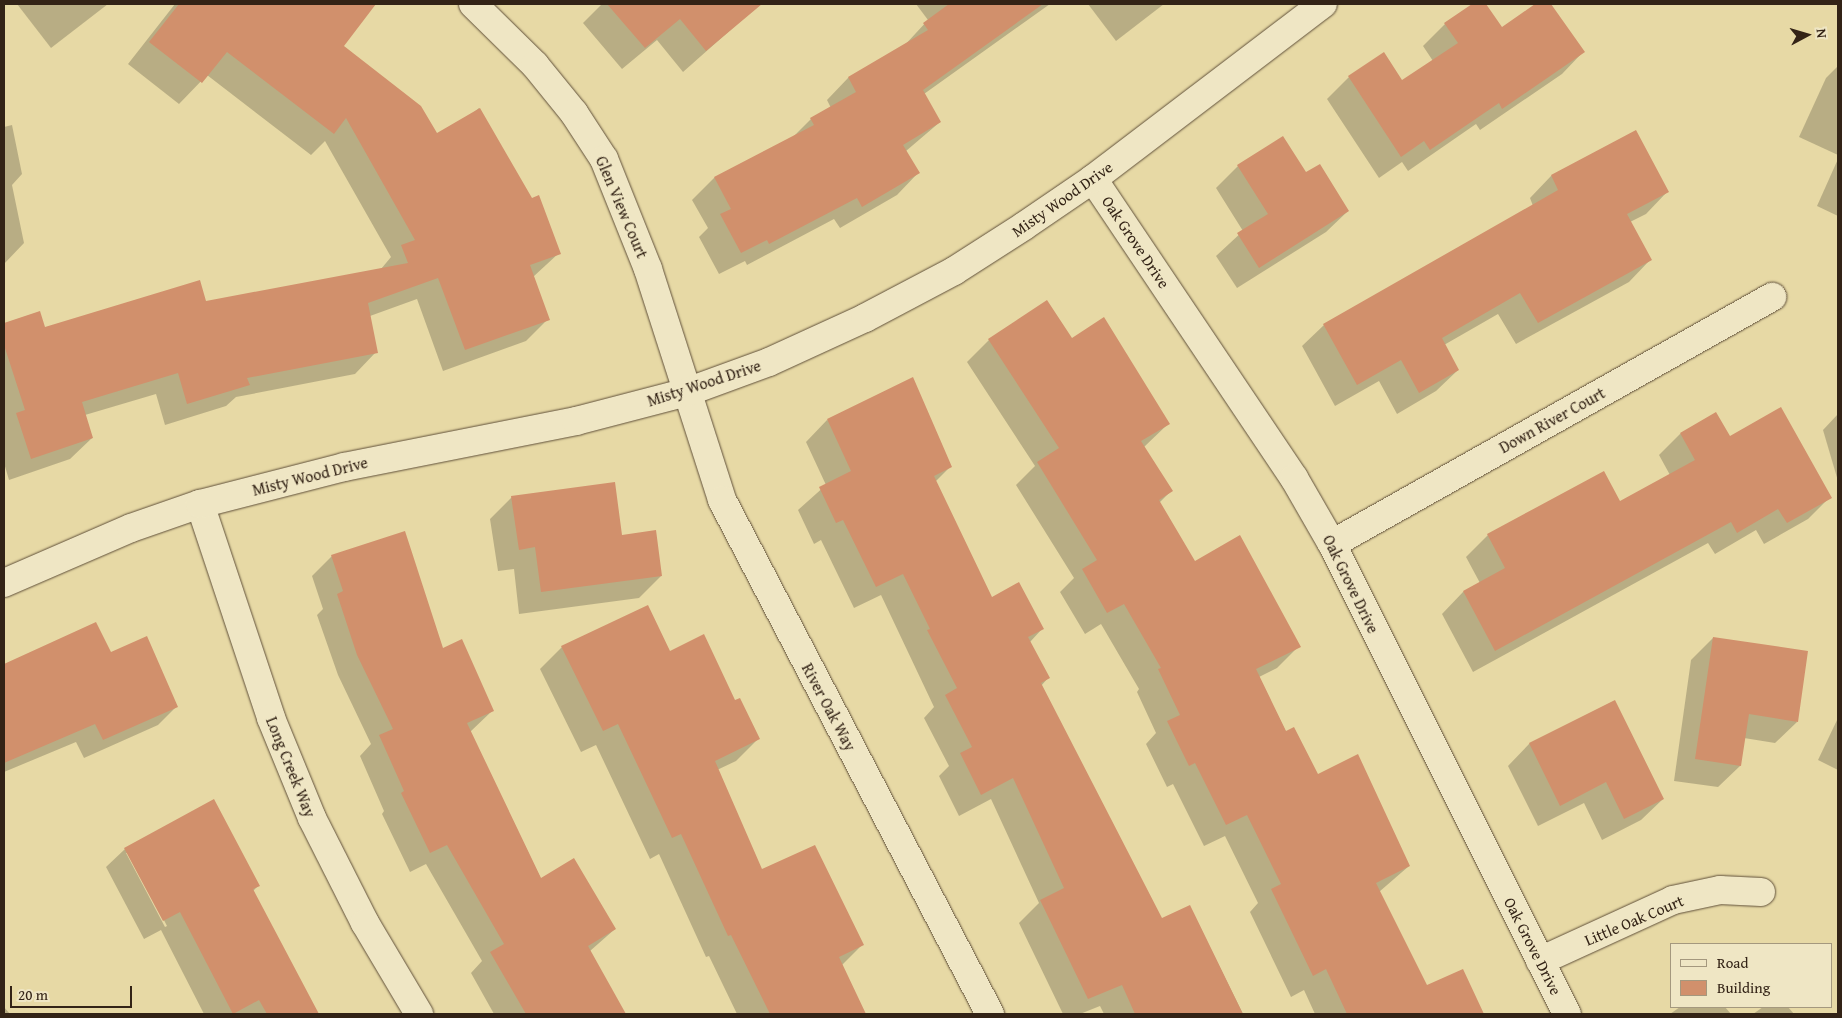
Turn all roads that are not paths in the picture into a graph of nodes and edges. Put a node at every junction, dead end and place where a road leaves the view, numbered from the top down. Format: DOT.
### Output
graph roads {
  1 [pos="473,4"];
  2 [pos="1323,4"];
  3 [pos="1093,179"];
  4 [pos="1772,297"];
  5 [pos="687,392"];
  6 [pos="200,504"];
  7 [pos="1332,544"];
  8 [pos="4,583"];
  9 [pos="1761,892"];
  10 [pos="1540,960"];
  11 [pos="419,1014"];
  12 [pos="990,1014"];
  13 [pos="1567,1014"];
  1 -- 5 [label="street, Glen View Court"];
  2 -- 3 [label="street, Misty Wood Drive"];
  3 -- 5 [label="street, Misty Wood Drive"];
  3 -- 7 [label="street, Oak Grove Drive"];
  4 -- 7 [label="street, Down River Court"];
  5 -- 6 [label="street, Misty Wood Drive"];
  5 -- 12 [label="street, River Oak Way"];
  6 -- 8 [label="street, Misty Wood Drive"];
  6 -- 11 [label="street, Long Creek Way"];
  7 -- 10 [label="street, Oak Grove Drive"];
  9 -- 10 [label="street, Little Oak Court"];
  10 -- 13 [label="street, Oak Grove Drive"];
}
